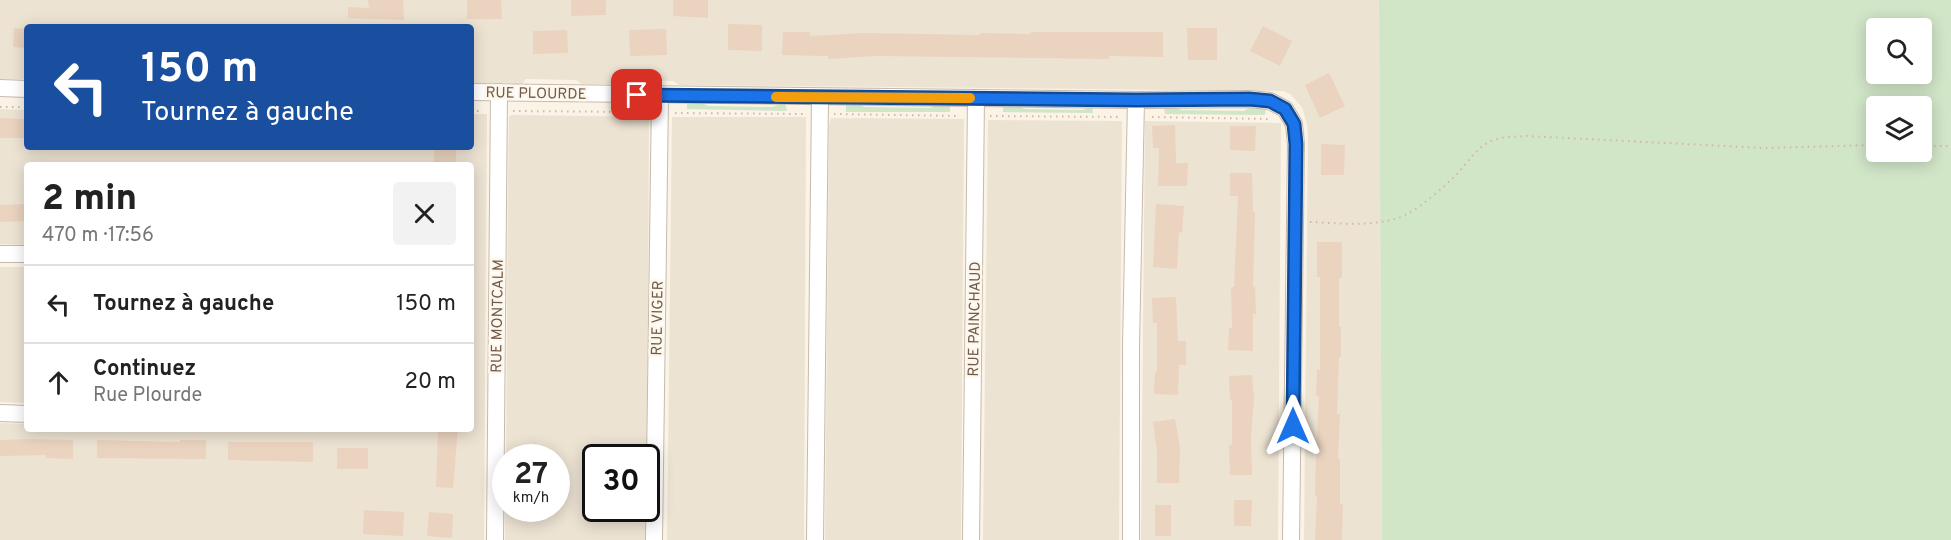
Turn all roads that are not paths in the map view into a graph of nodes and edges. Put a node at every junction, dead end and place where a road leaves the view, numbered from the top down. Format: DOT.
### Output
graph roads {
  1 [pos="0,88"];
  2 [pos="24,89"];
  3 [pos="474,92"];
  4 [pos="499,92"];
  5 [pos="660,95"];
  6 [pos="976,98"];
  7 [pos="820,106"];
  8 [pos="1136,109"];
  9 [pos="0,254"];
  10 [pos="24,254"];
  11 [pos="0,413"];
  12 [pos="24,414"];
  13 [pos="495,540"];
  14 [pos="654,540"];
  15 [pos="815,540"];
  16 [pos="971,540"];
  17 [pos="1131,540"];
  18 [pos="1291,540"];
  1 -- 2 [label="street"];
  3 -- 4 [label="street, RUE PLOURDE"];
  4 -- 5 [label="street, RUE PLOURDE"];
  4 -- 13 [label="street, RUE MONTCALM"];
  5 -- 7 [label="street, RUE PLOURDE"];
  5 -- 14 [label="street, RUE VIGER"];
  6 -- 7 [label="street, RUE PLOURDE"];
  6 -- 8 [label="street, RUE PLOURDE"];
  6 -- 16 [label="street, RUE PAINCHAUD"];
  7 -- 15 [label="street"];
  8 -- 17 [label="street"];
  8 -- 18 [label="street, RUE PLOURDE"];
  9 -- 10 [label="street"];
  11 -- 12 [label="street"];
}
